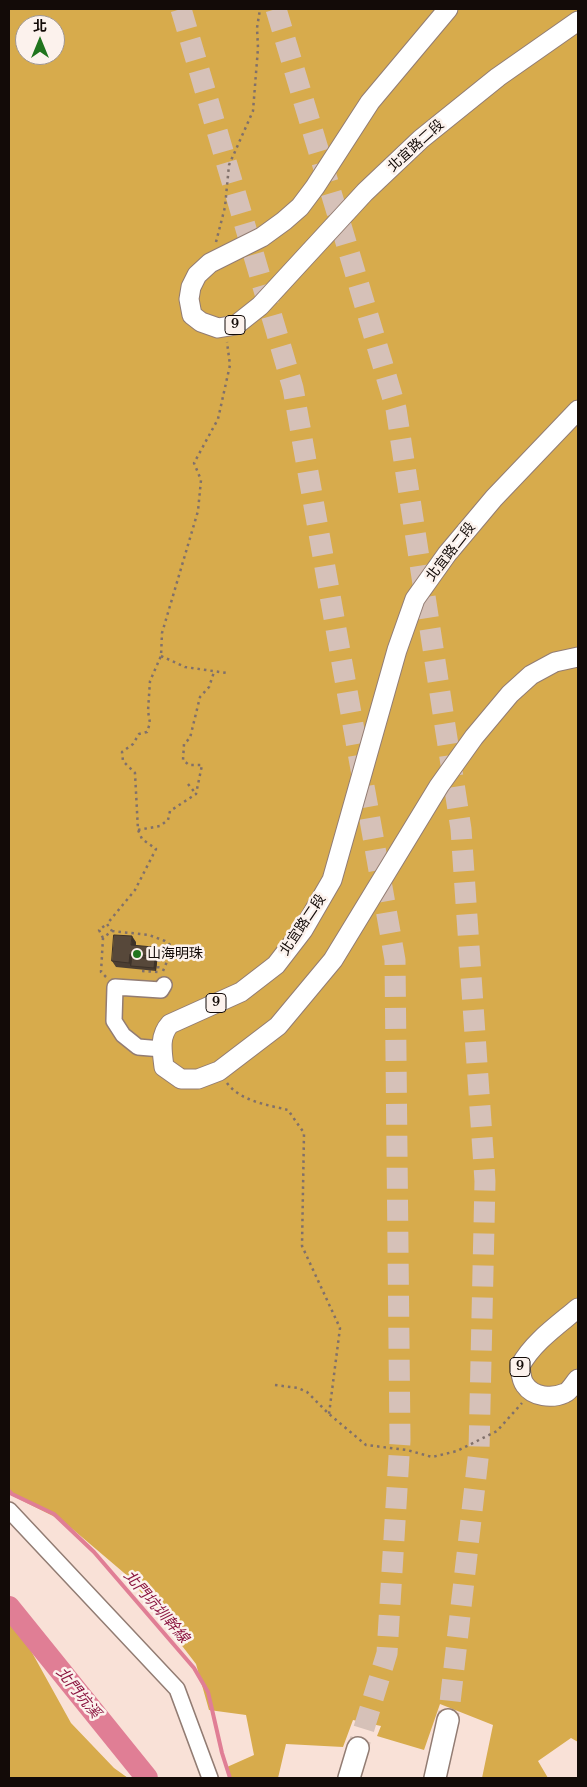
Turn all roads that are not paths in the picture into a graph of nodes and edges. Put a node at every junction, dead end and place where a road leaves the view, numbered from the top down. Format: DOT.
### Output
graph roads {
  1 [pos="448,9"];
  2 [pos="578,22"];
  3 [pos="578,410"];
  4 [pos="578,657"];
  5 [pos="162,976"];
  6 [pos="162,1049"];
  7 [pos="578,1308"];
  8 [pos="578,1379"];
  9 [pos="9,1510"];
  10 [pos="448,1720"];
  11 [pos="358,1748"];
  12 [pos="210,1778"];
  13 [pos="349,1778"];
  14 [pos="435,1778"];
  1 -- 2 [label="main road, 北宜路二段 / 9"];
  3 -- 6 [label="main road, 北宜路二段 / 9"];
  4 -- 6 [label="main road"];
  5 -- 6 [label="lane"];
  7 -- 8 [label="main road, 9"];
  9 -- 12 [label="lane"];
  10 -- 14 [label="highway"];
  11 -- 13 [label="highway"];
}
